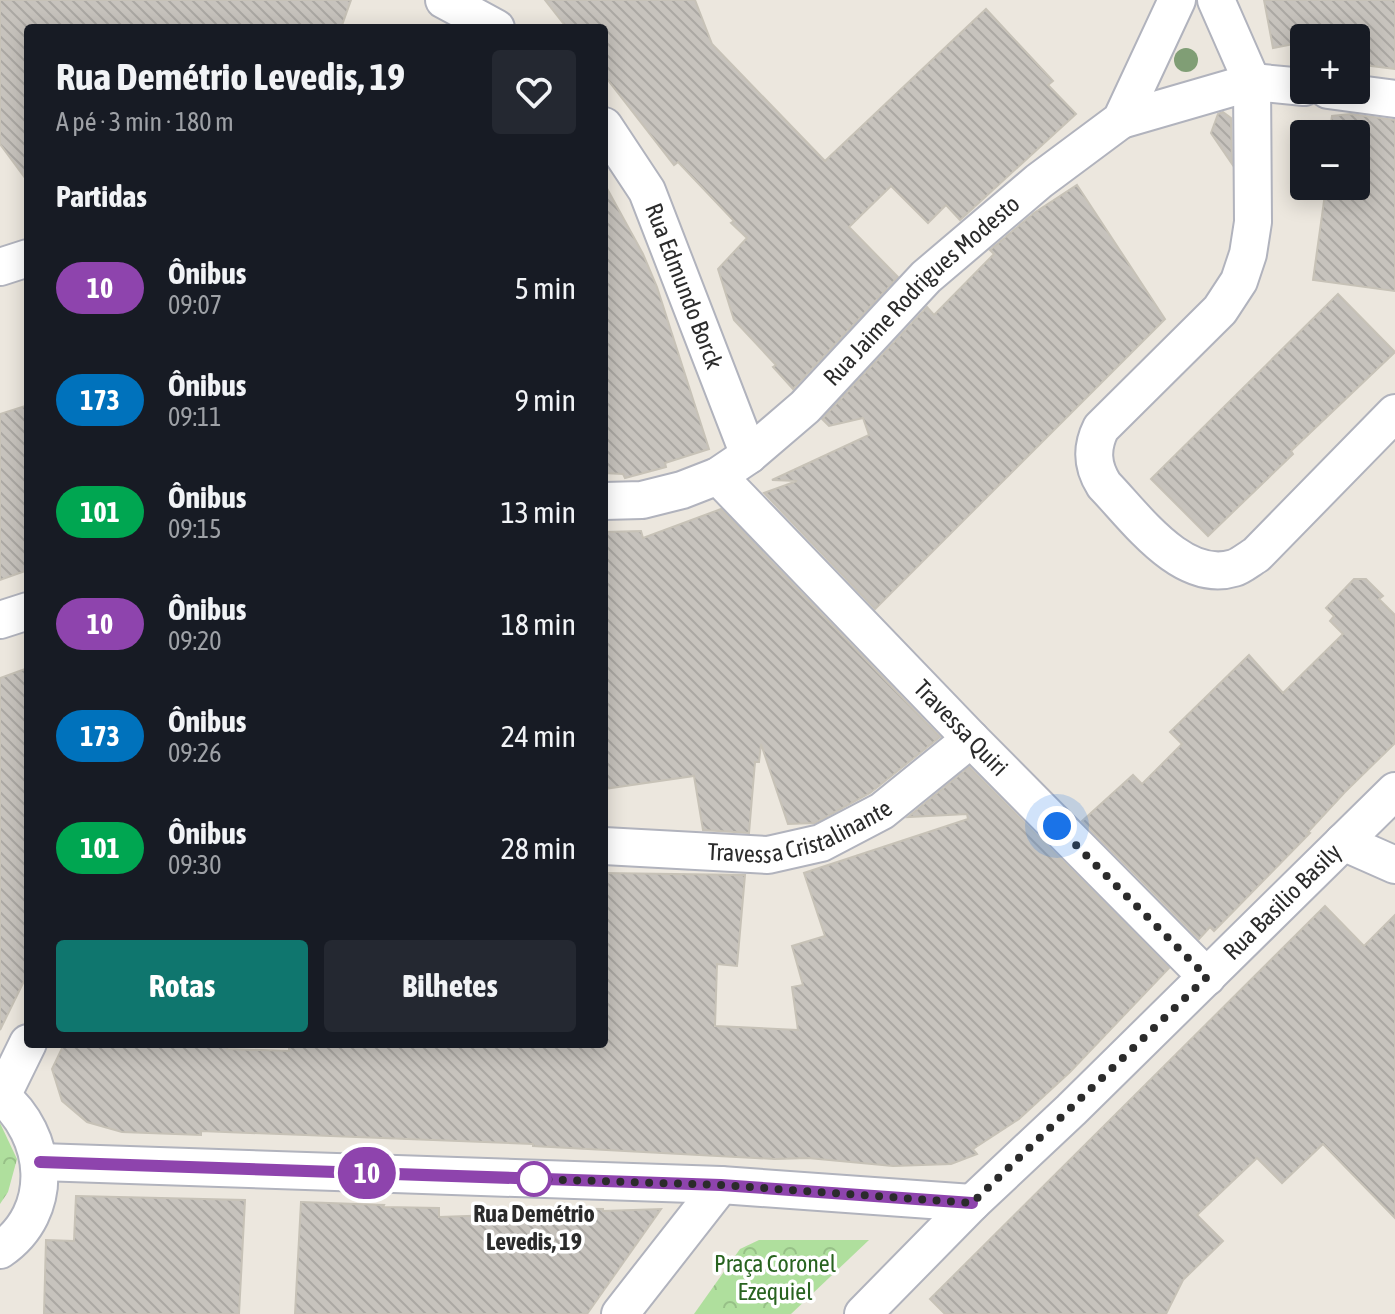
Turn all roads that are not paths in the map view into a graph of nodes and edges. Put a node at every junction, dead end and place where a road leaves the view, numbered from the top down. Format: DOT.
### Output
graph roads {
  1 [pos="444,0"];
  2 [pos="1177,0"];
  3 [pos="1216,0"];
  4 [pos="489,24"];
  5 [pos="1252,82"];
  6 [pos="1290,86"];
  7 [pos="1370,96"];
  8 [pos="1395,99"];
  9 [pos="1121,120"];
  10 [pos="608,132"];
  11 [pos="24,259"];
  12 [pos="0,267"];
  13 [pos="1395,413"];
  14 [pos="749,455"];
  15 [pos="718,476"];
  16 [pos="608,501"];
  17 [pos="24,612"];
  18 [pos="0,620"];
  19 [pos="971,739"];
  20 [pos="1395,791"];
  21 [pos="1343,842"];
  22 [pos="608,846"];
  23 [pos="1395,865"];
  24 [pos="1207,977"];
  25 [pos="25,1048"];
  26 [pos="1,1095"];
  27 [pos="40,1162"];
  28 [pos="721,1185"];
  29 [pos="972,1203"];
  30 [pos="0,1250"];
  31 [pos="620,1314"];
  32 [pos="863,1314"];
  1 -- 4 [label="street"];
  2 -- 9 [label="street, Rua Jaime Rodrigues Modesto"];
  3 -- 5 [label="street"];
  5 -- 6 [label="street"];
  5 -- 9 [label="street"];
  5 -- 13 [label="street"];
  7 -- 8 [label="street"];
  9 -- 14 [label="street, Rua Jaime Rodrigues Modesto"];
  10 -- 14 [label="street, Rua Edmundo Borck"];
  11 -- 12 [label="street"];
  14 -- 15 [label="street, Rua Jaime Rodrigues Modesto"];
  15 -- 16 [label="street, Rua Jaime Rodrigues Modesto"];
  15 -- 19 [label="street, Travessa Quiri"];
  17 -- 18 [label="street"];
  19 -- 22 [label="street, Travessa Cristalinante"];
  19 -- 24 [label="street, Travessa Quiri"];
  20 -- 21 [label="street, Rua Basilio Basily"];
  21 -- 23 [label="street"];
  21 -- 24 [label="street, Rua Basilio Basily"];
  24 -- 29 [label="street, Rua Basilio Basily"];
  25 -- 26 [label="street"];
  26 -- 27 [label="street"];
  27 -- 28 [label="street"];
  27 -- 30 [label="street"];
  28 -- 29 [label="street"];
  28 -- 31 [label="street"];
  29 -- 32 [label="street, Rua Basilio Basily"];
}
